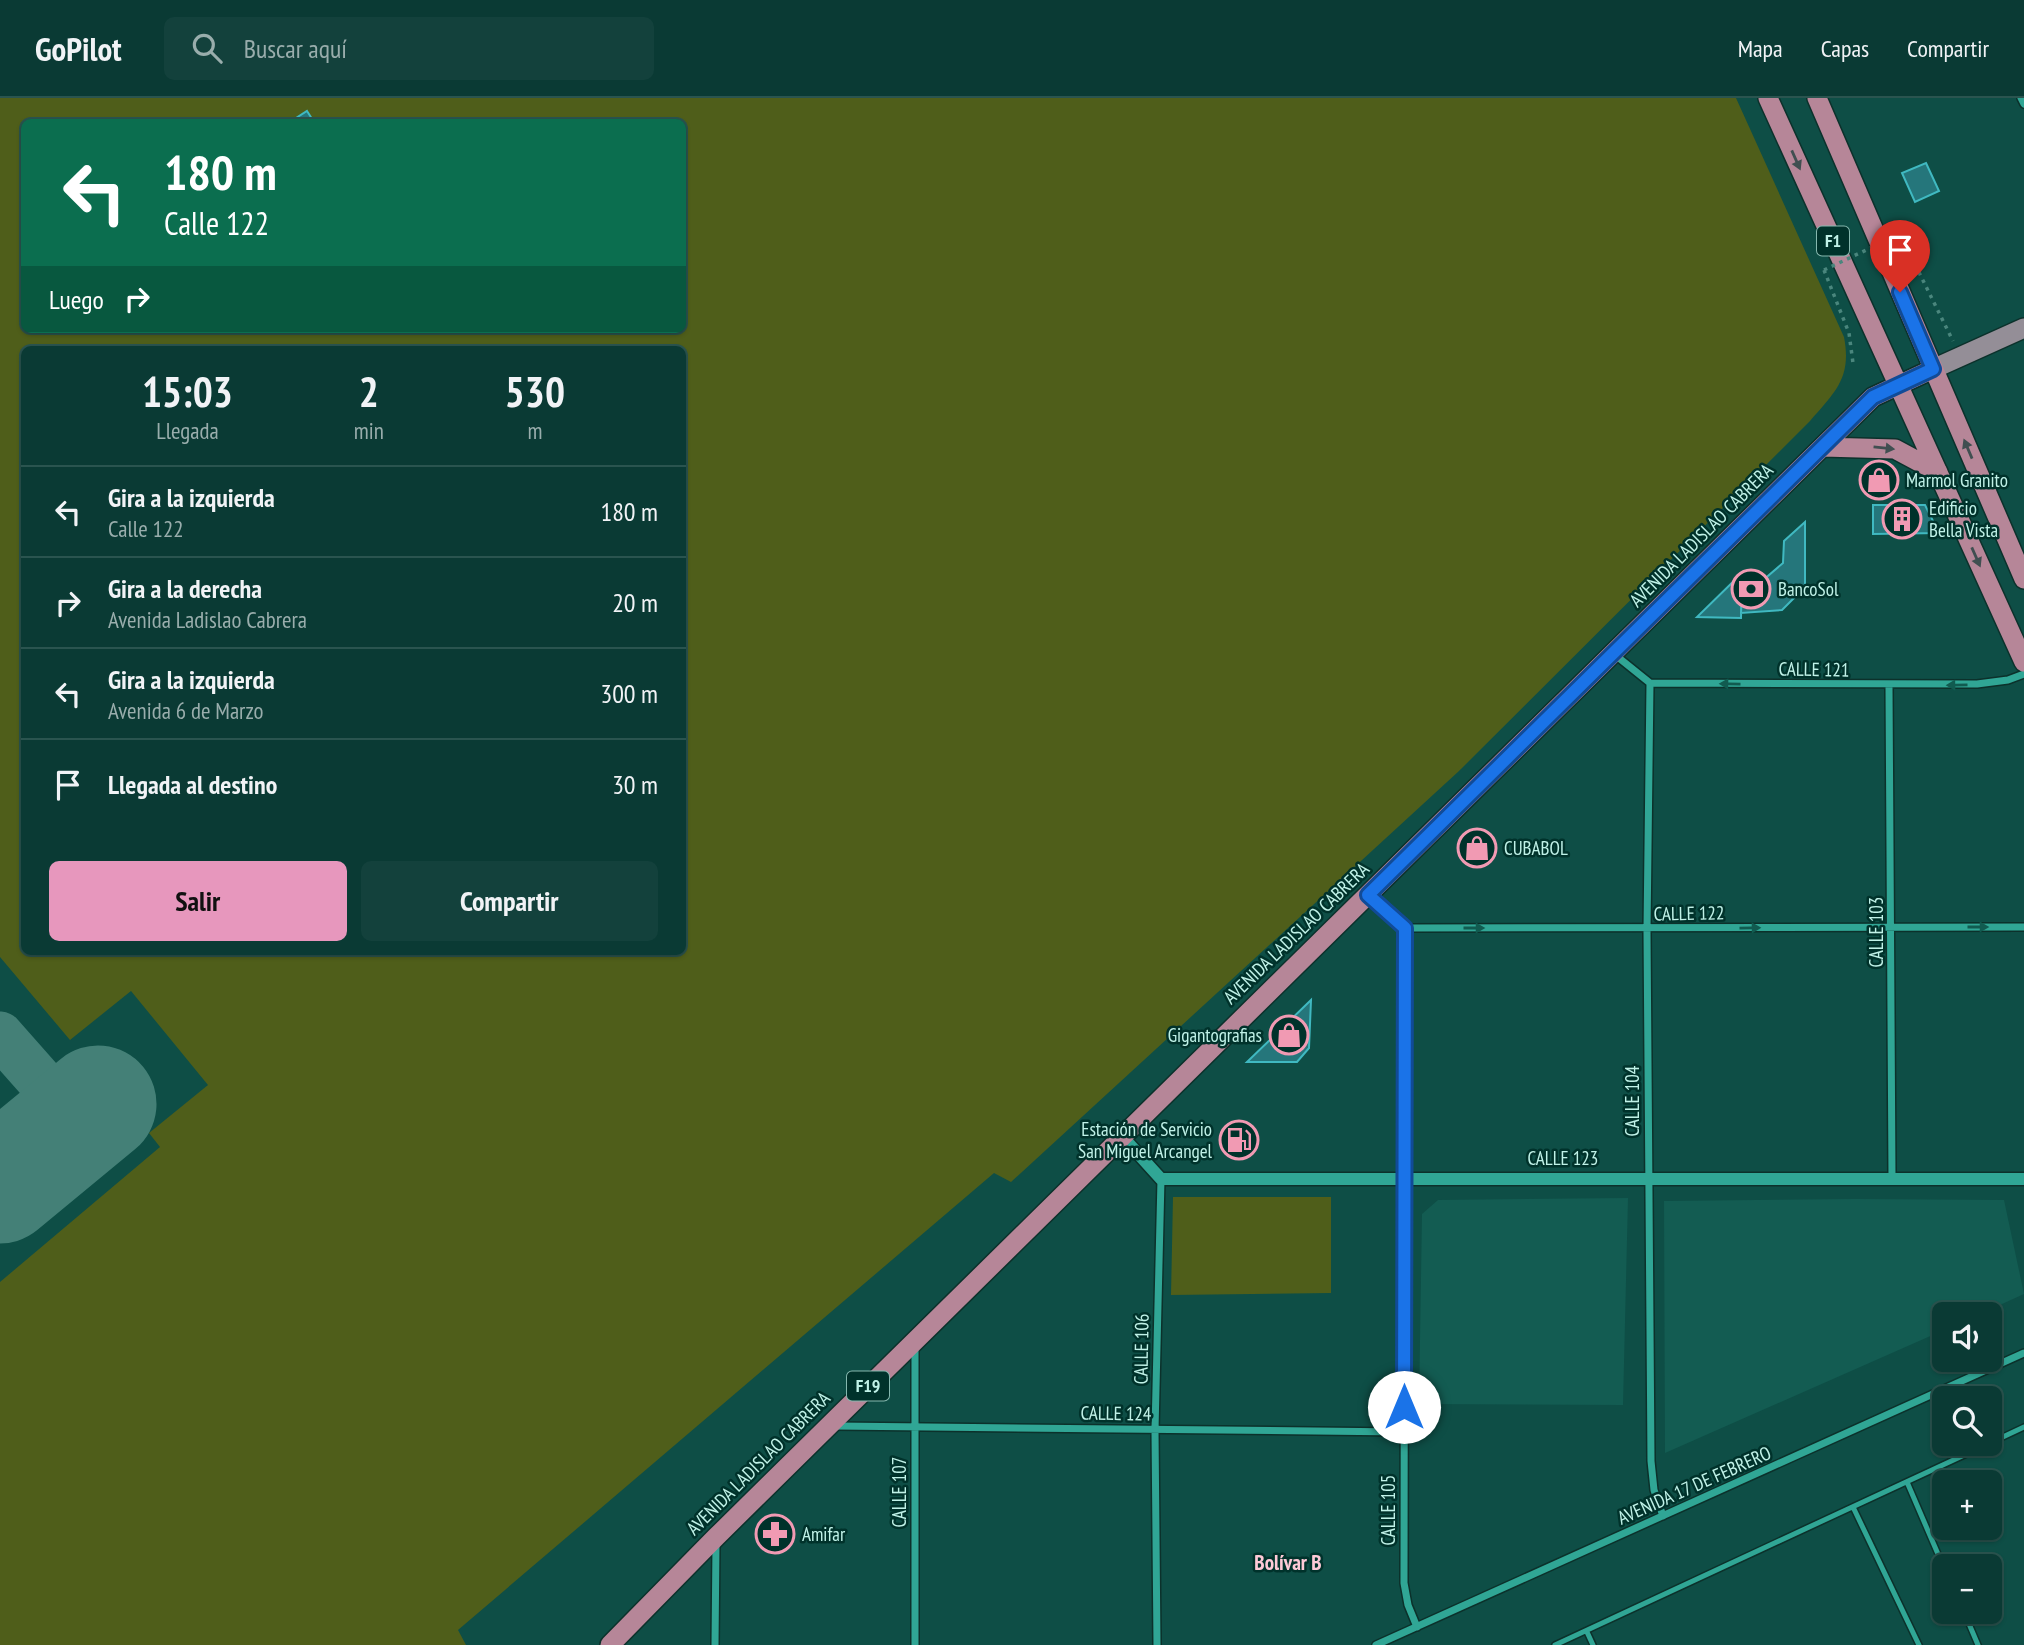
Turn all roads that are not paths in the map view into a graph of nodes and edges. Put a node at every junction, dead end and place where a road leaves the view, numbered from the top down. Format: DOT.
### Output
graph roads {
  1 [pos="1768,98"];
  2 [pos="1817,98"];
  3 [pos="2021,98"];
  4 [pos="2024,104"];
  5 [pos="2024,328"];
  6 [pos="1933,369"];
  7 [pos="1899,384"];
  8 [pos="1823,447"];
  9 [pos="1938,472"];
  10 [pos="2024,579"];
  11 [pos="1613,653"];
  12 [pos="2024,662"];
  13 [pos="2024,674"];
  14 [pos="1650,683"];
  15 [pos="1889,686"];
  16 [pos="1368,895"];
  17 [pos="1892,927"];
  18 [pos="2024,927"];
  19 [pos="1405,928"];
  20 [pos="1647,930"];
  21 [pos="1122,1136"];
  22 [pos="1402,1177"];
  23 [pos="1648,1177"];
  24 [pos="1892,1178"];
  25 [pos="1161,1179"];
  26 [pos="2024,1179"];
  27 [pos="915,1340"];
  28 [pos="2024,1353"];
  29 [pos="828,1426"];
  30 [pos="915,1427"];
  31 [pos="2024,1427"];
  32 [pos="1155,1430"];
  33 [pos="1404,1432"];
  34 [pos="2002,1437"];
  35 [pos="1962,1456"];
  36 [pos="1907,1482"];
  37 [pos="1853,1507"];
  38 [pos="1663,1516"];
  39 [pos="716,1537"];
  40 [pos="1938,1554"];
  41 [pos="1969,1624"];
  42 [pos="1417,1627"];
  43 [pos="1587,1632"];
  44 [pos="608,1642"];
  45 [pos="1571,1642"];
  46 [pos="715,1645"];
  47 [pos="915,1645"];
  48 [pos="1157,1645"];
  49 [pos="1376,1645"];
  50 [pos="1555,1645"];
  51 [pos="1593,1645"];
  52 [pos="1919,1645"];
  53 [pos="1978,1645"];
  1 -- 7 [label="highway, F1, one-way"];
  2 -- 6 [label="highway, F1"];
  3 -- 4 [label="street"];
  5 -- 6 [label="main road"];
  6 -- 7 [label="highway, AVENIDA LADISLAO CABRERA / F19"];
  10 -- 6 [label="highway, F1, one-way"];
  7 -- 8 [label="highway, AVENIDA LADISLAO CABRERA / F19"];
  7 -- 9 [label="highway, F1"];
  8 -- 9 [label="highway, one-way"];
  8 -- 11 [label="highway, AVENIDA LADISLAO CABRERA / F19"];
  9 -- 12 [label="highway, F1, one-way"];
  11 -- 14 [label="street"];
  11 -- 16 [label="highway, AVENIDA LADISLAO CABRERA / F19"];
  13 -- 15 [label="street, CALLE 121, one-way"];
  15 -- 14 [label="street, CALLE 121, one-way"];
  14 -- 20 [label="street, CALLE 104"];
  15 -- 17 [label="street, CALLE 103"];
  16 -- 19 [label="street"];
  16 -- 21 [label="highway, AVENIDA LADISLAO CABRERA / F19"];
  17 -- 18 [label="street, CALLE 122, one-way"];
  20 -- 17 [label="street, CALLE 122, one-way"];
  17 -- 24 [label="street, CALLE 103"];
  19 -- 20 [label="street, CALLE 122, one-way"];
  19 -- 22 [label="street, CALLE 105"];
  20 -- 23 [label="street, CALLE 104"];
  21 -- 25 [label="street"];
  21 -- 27 [label="highway, AVENIDA LADISLAO CABRERA / F19"];
  22 -- 23 [label="street, CALLE 123"];
  22 -- 25 [label="street, CALLE 123"];
  22 -- 33 [label="street, CALLE 105"];
  23 -- 24 [label="street, CALLE 123"];
  23 -- 38 [label="street, CALLE 104"];
  24 -- 26 [label="street, CALLE 123"];
  25 -- 32 [label="street, CALLE 106"];
  27 -- 29 [label="highway, AVENIDA LADISLAO CABRERA / F19"];
  27 -- 30 [label="street, CALLE 107"];
  28 -- 38 [label="street, AVENIDA 17 DE FEBRERO"];
  29 -- 30 [label="street, CALLE 124"];
  29 -- 39 [label="highway, AVENIDA LADISLAO CABRERA / F19"];
  30 -- 32 [label="street, CALLE 124"];
  30 -- 47 [label="street, CALLE 107"];
  31 -- 34 [label="lane"];
  32 -- 33 [label="street, CALLE 124"];
  32 -- 48 [label="street, CALLE 106"];
  33 -- 42 [label="street, CALLE 105"];
  35 -- 36 [label="lane"];
  36 -- 37 [label="lane"];
  36 -- 40 [label="lane"];
  37 -- 43 [label="lane"];
  37 -- 52 [label="lane"];
  38 -- 42 [label="street, AVENIDA 17 DE FEBRERO"];
  39 -- 44 [label="highway, AVENIDA LADISLAO CABRERA / F19"];
  39 -- 46 [label="street"];
  41 -- 53 [label="lane"];
  42 -- 49 [label="street, AVENIDA 17 DE FEBRERO"];
  43 -- 45 [label="lane"];
  43 -- 51 [label="lane"];
  45 -- 50 [label="lane"];
}
